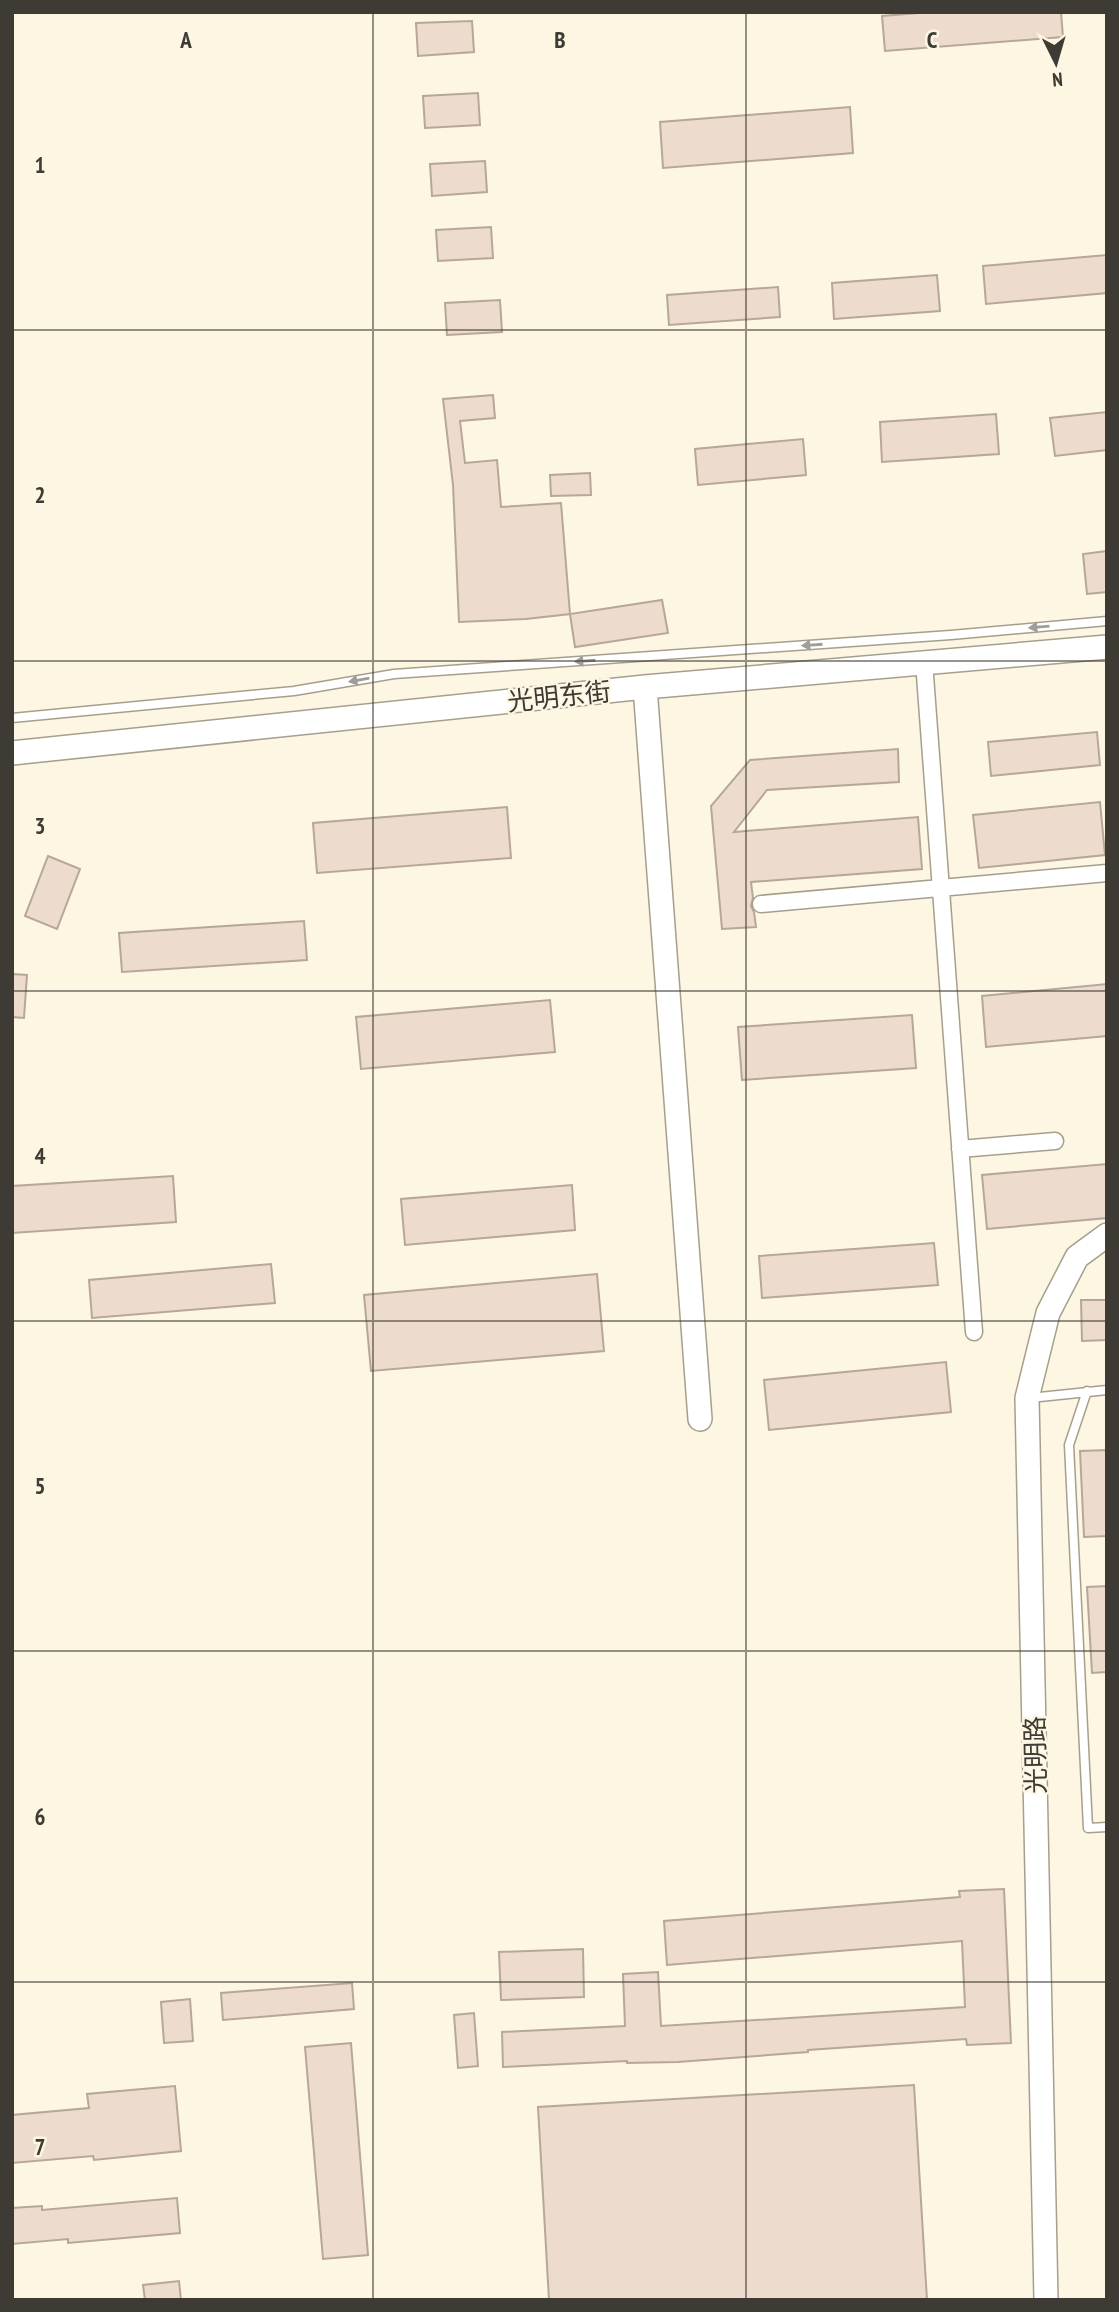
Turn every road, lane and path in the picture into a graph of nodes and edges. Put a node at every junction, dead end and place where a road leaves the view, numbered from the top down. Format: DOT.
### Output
graph roads {
  1 [pos="1107,621"];
  2 [pos="1107,647"];
  3 [pos="924,662"];
  4 [pos="645,687"];
  5 [pos="12,718"];
  6 [pos="12,753"];
  7 [pos="1107,873"];
  8 [pos="941,888"];
  9 [pos="761,904"];
  10 [pos="1055,1141"];
  11 [pos="960,1149"];
  12 [pos="1107,1236"];
  13 [pos="974,1332"];
  14 [pos="1107,1390"];
  15 [pos="1087,1391"];
  16 [pos="1027,1398"];
  17 [pos="700,1419"];
  18 [pos="1107,1827"];
  19 [pos="1046,2300"];
  1 -- 5 [label="lane, one-way"];
  2 -- 3 [label="street, 光明东街"];
  3 -- 4 [label="street, 光明东街"];
  3 -- 8 [label="street"];
  4 -- 6 [label="street, 光明东街"];
  4 -- 17 [label="street"];
  7 -- 8 [label="street"];
  8 -- 9 [label="street"];
  8 -- 11 [label="street"];
  10 -- 11 [label="street"];
  11 -- 13 [label="street"];
  12 -- 16 [label="street, 光明路"];
  14 -- 15 [label="lane"];
  15 -- 16 [label="lane"];
  15 -- 18 [label="lane"];
  16 -- 19 [label="street, 光明路"];
}
